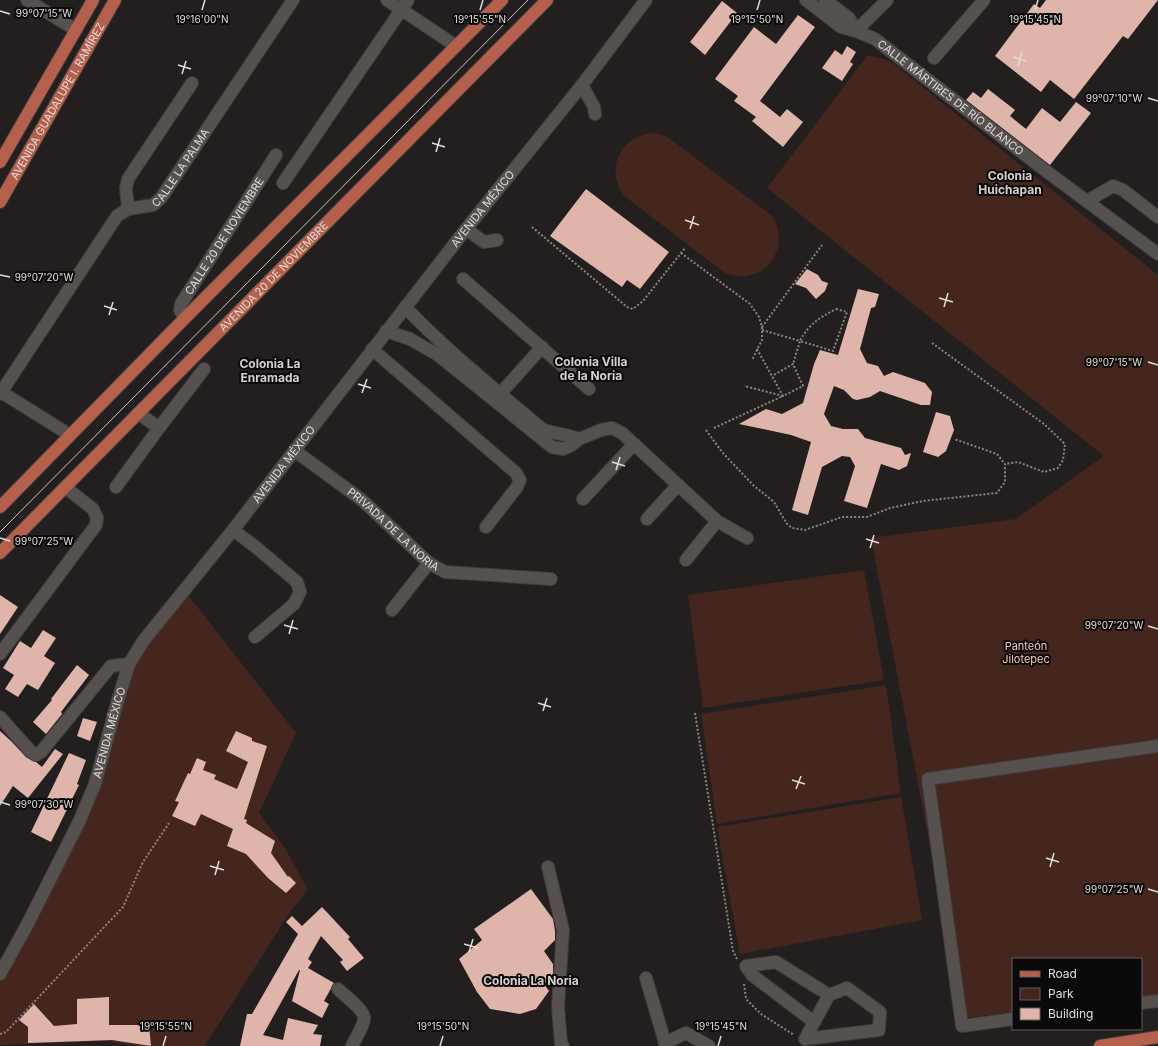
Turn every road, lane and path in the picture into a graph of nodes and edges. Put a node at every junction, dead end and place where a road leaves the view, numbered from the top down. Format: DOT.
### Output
graph roads {
  1 [pos="27,0"];
  2 [pos="93,0"];
  3 [pos="115,0"];
  4 [pos="293,0"];
  5 [pos="387,0"];
  6 [pos="502,0"];
  7 [pos="547,0"];
  8 [pos="646,0"];
  9 [pos="806,0"];
  10 [pos="825,0"];
  11 [pos="887,0"];
  12 [pos="984,0"];
  13 [pos="405,5"];
  14 [pos="76,30"];
  15 [pos="856,31"];
  16 [pos="456,46"];
  17 [pos="934,58"];
  18 [pos="192,83"];
  19 [pos="582,85"];
  20 [pos="595,114"];
  21 [pos="276,154"];
  22 [pos="0,162"];
  23 [pos="283,183"];
  24 [pos="1087,201"];
  25 [pos="0,202"];
  26 [pos="128,209"];
  27 [pos="1158,217"];
  28 [pos="532,227"];
  29 [pos="466,229"];
  30 [pos="497,240"];
  31 [pos="822,245"];
  32 [pos="685,248"];
  33 [pos="681,253"];
  34 [pos="1158,254"];
  35 [pos="463,280"];
  36 [pos="405,307"];
  37 [pos="185,318"];
  38 [pos="762,329"];
  39 [pos="386,331"];
  40 [pos="800,341"];
  41 [pos="932,343"];
  42 [pos="542,347"];
  43 [pos="372,349"];
  44 [pos="757,349"];
  45 [pos="442,350"];
  46 [pos="752,360"];
  47 [pos="793,364"];
  48 [pos="204,369"];
  49 [pos="772,376"];
  50 [pos="475,378"];
  51 [pos="744,386"];
  52 [pos="589,389"];
  53 [pos="1,393"];
  54 [pos="500,394"];
  55 [pos="783,396"];
  56 [pos="138,413"];
  57 [pos="517,413"];
  58 [pos="159,428"];
  59 [pos="714,428"];
  60 [pos="706,430"];
  61 [pos="70,435"];
  62 [pos="954,439"];
  63 [pos="634,444"];
  64 [pos="295,451"];
  65 [pos="1005,464"];
  66 [pos="678,485"];
  67 [pos="65,487"];
  68 [pos="116,487"];
  69 [pos="583,499"];
  70 [pos="0,507"];
  71 [pos="647,519"];
  72 [pos="717,521"];
  73 [pos="486,526"];
  74 [pos="233,530"];
  75 [pos="747,538"];
  76 [pos="0,553"];
  77 [pos="686,560"];
  78 [pos="429,563"];
  79 [pos="551,579"];
  80 [pos="392,610"];
  81 [pos="255,637"];
  82 [pos="0,654"];
  83 [pos="129,664"];
  84 [pos="695,712"];
  85 [pos="0,717"];
  86 [pos="1158,746"];
  87 [pos="169,823"];
  88 [pos="548,867"];
  89 [pos="738,961"];
  90 [pos="0,974"];
  91 [pos="646,978"];
  92 [pos="743,979"];
  93 [pos="338,989"];
  94 [pos="829,995"];
  95 [pos="1158,1000"];
  96 [pos="1142,1003"];
  97 [pos="1012,1019"];
  98 [pos="814,1022"];
  99 [pos="0,1034"];
  100 [pos="1158,1037"];
  101 [pos="805,1039"];
  102 [pos="666,1045"];
  103 [pos="352,1046"];
  104 [pos="563,1046"];
  105 [pos="709,1046"];
  106 [pos="1100,1046"];
  1 -- 14 [label="street"];
  2 -- 14 [label="main road, AVENIDA GUADALUPE I. RAMÍREZ"];
  3 -- 25 [label="main road, AVENIDA GUADALUPE I. RAMÍREZ"];
  4 -- 26 [label="street, CALLE LA PALMA"];
  5 -- 13 [label="street"];
  6 -- 16 [label="main road"];
  7 -- 56 [label="main road, AVENIDA 20 DE NOVIEMBRE"];
  8 -- 19 [label="street, AVENIDA MÉXICO"];
  9 -- 15 [label="street, CALLE MÁRTIRES DE RÍO BLANCO"];
  10 -- 15 [label="street"];
  11 -- 15 [label="street"];
  12 -- 17 [label="street"];
  13 -- 16 [label="street"];
  13 -- 23 [label="street"];
  14 -- 22 [label="main road, AVENIDA GUADALUPE I. RAMÍREZ"];
  15 -- 24 [label="street, CALLE MÁRTIRES DE RÍO BLANCO"];
  16 -- 37 [label="main road"];
  18 -- 26 [label="street"];
  19 -- 20 [label="street"];
  19 -- 29 [label="street, AVENIDA MÉXICO"];
  21 -- 37 [label="street, CALLE 20 DE NOVIEMBRE"];
  24 -- 27 [label="street"];
  24 -- 34 [label="street, CALLE MÁRTIRES DE RÍO BLANCO"];
  26 -- 53 [label="street"];
  28 -- 33 [label="path"];
  29 -- 30 [label="street"];
  29 -- 36 [label="street, AVENIDA MÉXICO"];
  31 -- 38 [label="path"];
  32 -- 33 [label="path"];
  33 -- 38 [label="path"];
  35 -- 42 [label="street"];
  36 -- 39 [label="street, AVENIDA MÉXICO"];
  36 -- 45 [label="street"];
  37 -- 61 [label="main road"];
  38 -- 40 [label="path"];
  38 -- 44 [label="path"];
  39 -- 43 [label="street, AVENIDA MÉXICO"];
  39 -- 45 [label="street"];
  40 -- 40 [label="path"];
  40 -- 47 [label="path"];
  41 -- 65 [label="path"];
  42 -- 52 [label="street"];
  42 -- 54 [label="street"];
  43 -- 64 [label="street, AVENIDA MÉXICO"];
  43 -- 73 [label="street"];
  44 -- 46 [label="path"];
  44 -- 49 [label="path"];
  45 -- 50 [label="street"];
  47 -- 49 [label="path"];
  47 -- 55 [label="path"];
  48 -- 58 [label="street"];
  49 -- 55 [label="path"];
  50 -- 54 [label="street"];
  50 -- 57 [label="street"];
  51 -- 55 [label="path"];
  53 -- 61 [label="street"];
  54 -- 57 [label="street"];
  55 -- 59 [label="path"];
  56 -- 58 [label="street"];
  56 -- 67 [label="main road, AVENIDA 20 DE NOVIEMBRE"];
  57 -- 63 [label="street"];
  58 -- 68 [label="street"];
  60 -- 65 [label="path"];
  61 -- 70 [label="main road"];
  62 -- 65 [label="path"];
  63 -- 66 [label="street"];
  63 -- 69 [label="street"];
  64 -- 74 [label="street, AVENIDA MÉXICO"];
  64 -- 78 [label="street, PRIVADA DE LA NORIA"];
  66 -- 71 [label="street"];
  66 -- 72 [label="street"];
  67 -- 76 [label="main road, AVENIDA 20 DE NOVIEMBRE"];
  67 -- 82 [label="street"];
  72 -- 75 [label="street"];
  72 -- 77 [label="street"];
  74 -- 81 [label="street"];
  74 -- 83 [label="street, AVENIDA MÉXICO"];
  78 -- 79 [label="street, PRIVADA DE LA NORIA"];
  78 -- 80 [label="street"];
  83 -- 85 [label="street"];
  83 -- 90 [label="street, AVENIDA MÉXICO"];
  84 -- 89 [label="path"];
  86 -- 97 [label="street"];
  87 -- 99 [label="path"];
  88 -- 104 [label="street"];
  91 -- 102 [label="street"];
  92 -- 101 [label="path"];
  93 -- 103 [label="street"];
  94 -- 98 [label="street"];
  94 -- 98 [label="street"];
  94 -- 101 [label="street"];
  95 -- 96 [label="street"];
  98 -- 101 [label="street"];
  100 -- 106 [label="main road"];
  102 -- 105 [label="street"];
}
